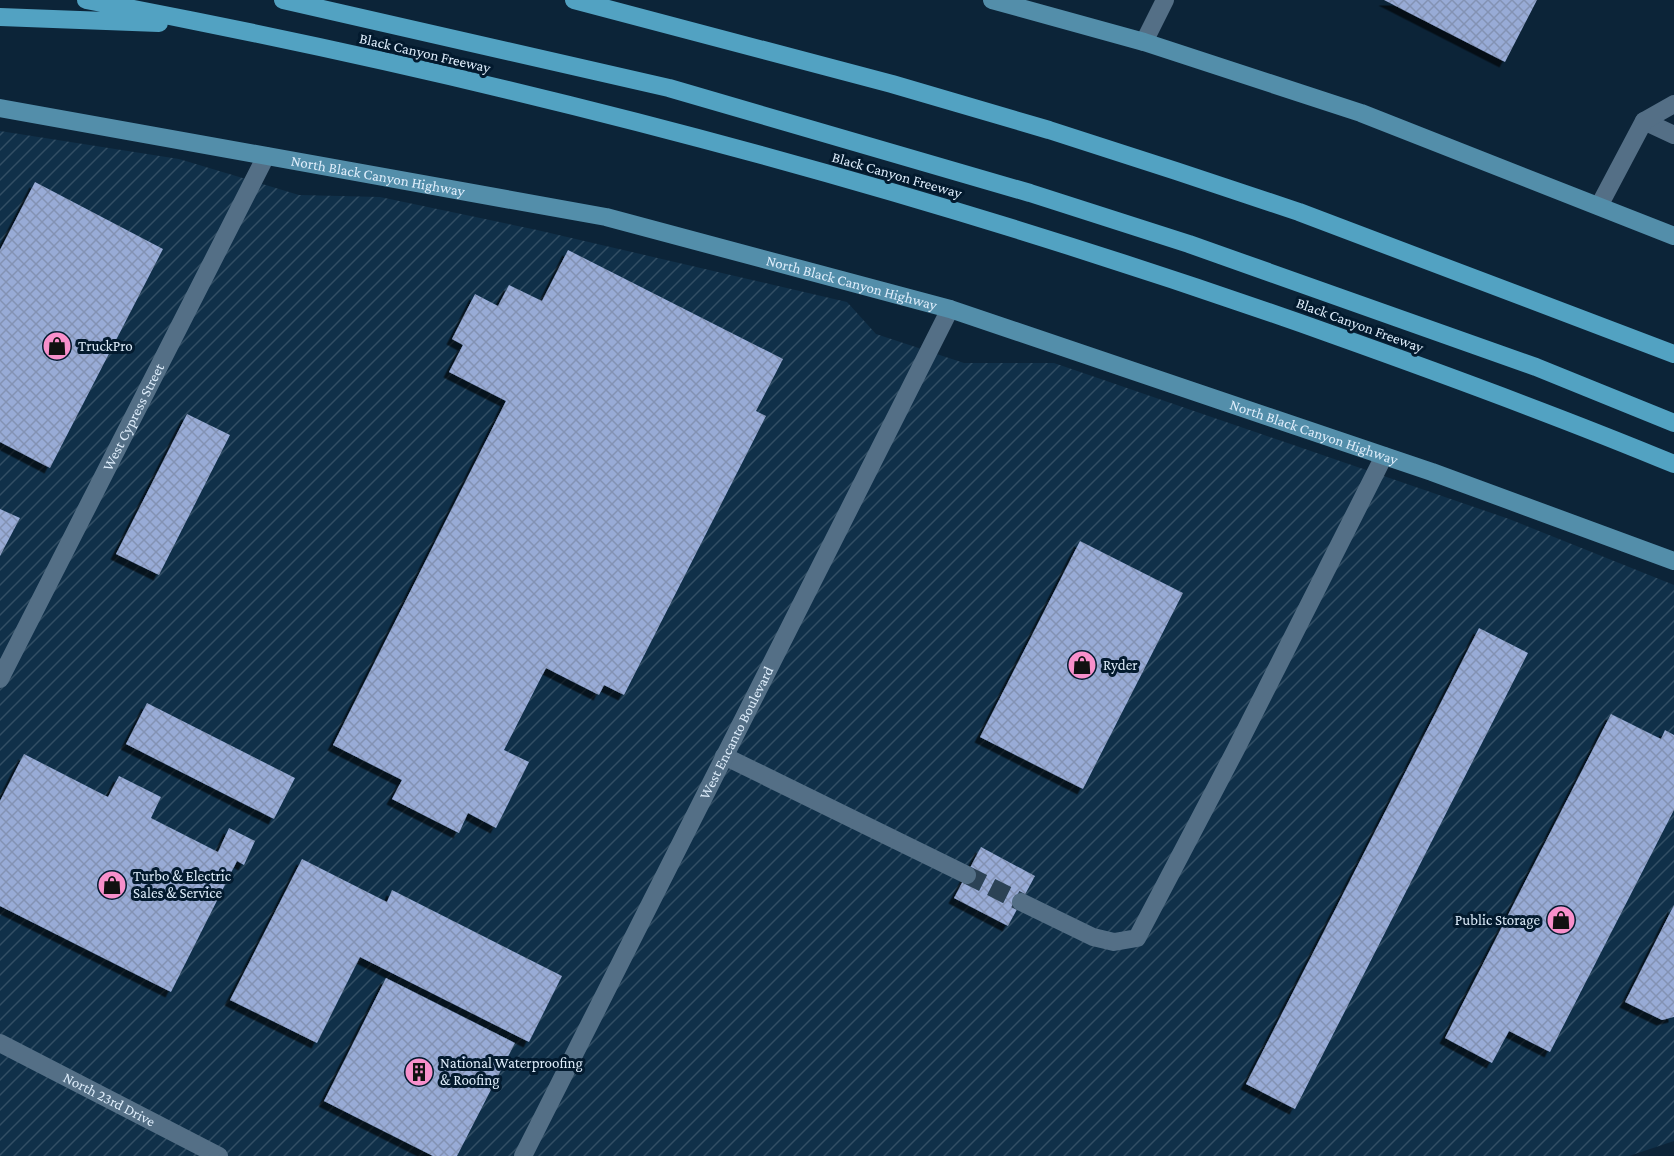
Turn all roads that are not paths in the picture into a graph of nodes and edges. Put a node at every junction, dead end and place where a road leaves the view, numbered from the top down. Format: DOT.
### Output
graph roads {
  1 [pos="86,0"];
  2 [pos="284,0"];
  3 [pos="574,0"];
  4 [pos="992,0"];
  5 [pos="1165,0"];
  6 [pos="0,17"];
  7 [pos="220,25"];
  8 [pos="1144,42"];
  9 [pos="1674,104"];
  10 [pos="0,108"];
  11 [pos="1644,121"];
  12 [pos="1674,135"];
  13 [pos="266,156"];
  14 [pos="1599,206"];
  15 [pos="1674,236"];
  16 [pos="1534,300"];
  17 [pos="950,309"];
  18 [pos="1674,342"];
  19 [pos="1674,354"];
  20 [pos="1674,423"];
  21 [pos="1611,437"];
  22 [pos="1384,456"];
  23 [pos="1674,464"];
  24 [pos="1674,471"];
  25 [pos="1674,561"];
  26 [pos="0,679"];
  27 [pos="724,756"];
  28 [pos="967,875"];
  29 [pos="1021,902"];
  30 [pos="0,1043"];
  31 [pos="219,1156"];
  32 [pos="523,1156"];
  1 -- 7 [label="highway, Black Canyon Freeway"];
  2 -- 20 [label="highway"];
  3 -- 16 [label="highway"];
  4 -- 8 [label="main road"];
  5 -- 8 [label="street"];
  6 -- 7 [label="highway"];
  7 -- 21 [label="highway, Black Canyon Freeway"];
  8 -- 14 [label="main road"];
  9 -- 11 [label="street"];
  10 -- 13 [label="main road, North Black Canyon Highway"];
  11 -- 12 [label="street"];
  11 -- 14 [label="street"];
  13 -- 17 [label="main road, North Black Canyon Highway"];
  13 -- 26 [label="street, West Cypress Street"];
  14 -- 15 [label="main road"];
  16 -- 18 [label="highway"];
  16 -- 19 [label="highway"];
  17 -- 22 [label="main road, North Black Canyon Highway"];
  17 -- 27 [label="street, West Encanto Boulevard"];
  21 -- 23 [label="highway, Black Canyon Freeway"];
  21 -- 24 [label="highway"];
  22 -- 25 [label="main road, North Black Canyon Highway"];
  22 -- 29 [label="street"];
  27 -- 28 [label="street"];
  27 -- 32 [label="street, West Encanto Boulevard"];
  30 -- 31 [label="street, North 23rd Drive"];
}
